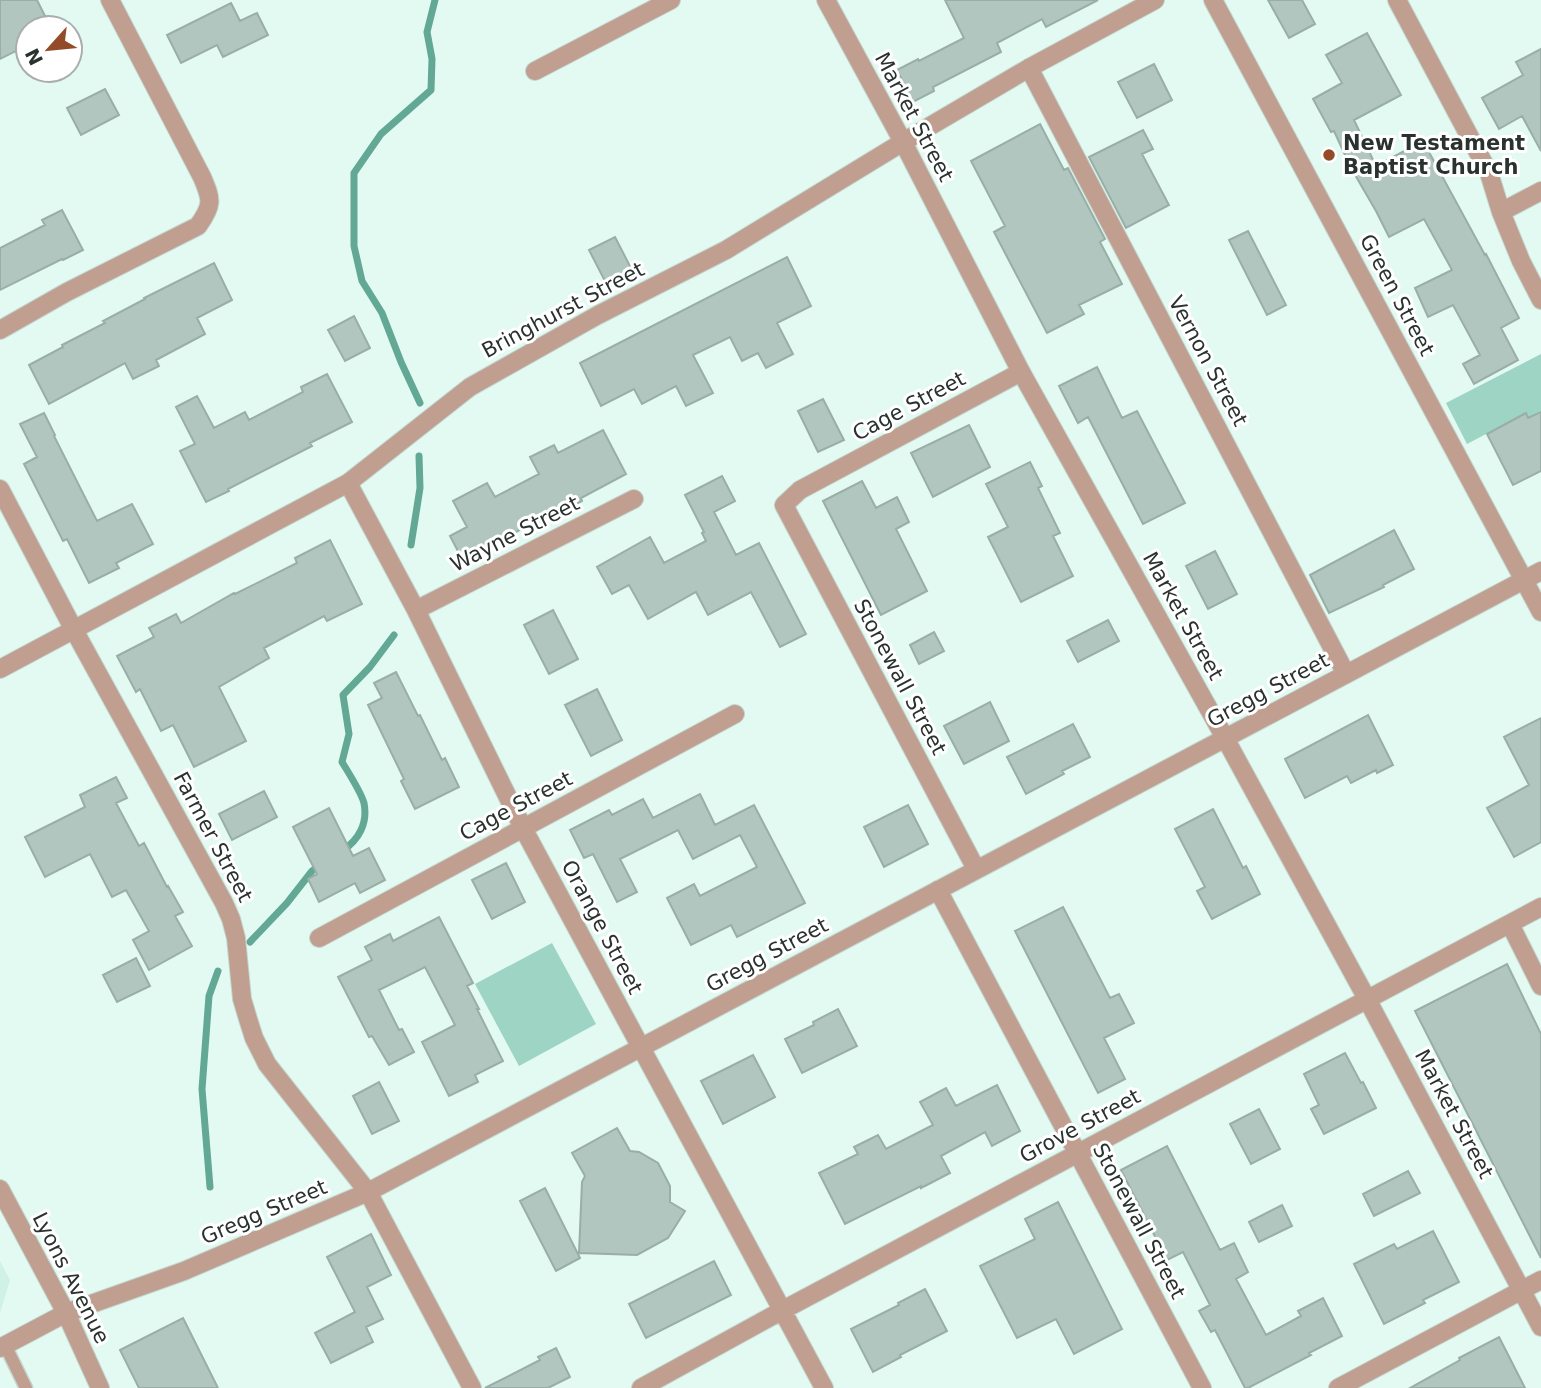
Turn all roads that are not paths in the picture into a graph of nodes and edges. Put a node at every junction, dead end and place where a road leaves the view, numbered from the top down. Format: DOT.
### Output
graph roads {
  1 [pos="110,0"];
  2 [pos="671,0"];
  3 [pos="826,0"];
  4 [pos="1155,0"];
  5 [pos="1213,0"];
  6 [pos="1397,0"];
  7 [pos="1029,68"];
  8 [pos="535,71"];
  9 [pos="903,142"];
  10 [pos="1541,191"];
  11 [pos="1501,212"];
  12 [pos="1541,300"];
  13 [pos="0,330"];
  14 [pos="1021,372"];
  15 [pos="348,483"];
  16 [pos="0,489"];
  17 [pos="634,499"];
  18 [pos="784,505"];
  19 [pos="1541,571"];
  20 [pos="1524,580"];
  21 [pos="416,610"];
  22 [pos="1541,612"];
  23 [pos="74,630"];
  24 [pos="0,669"];
  25 [pos="1346,674"];
  26 [pos="735,714"];
  27 [pos="1225,738"];
  28 [pos="523,828"];
  29 [pos="976,869"];
  30 [pos="938,890"];
  31 [pos="1541,907"];
  32 [pos="1510,924"];
  33 [pos="319,938"];
  34 [pos="1541,986"];
  35 [pos="1367,999"];
  36 [pos="641,1048"];
  37 [pos="1077,1154"];
  38 [pos="0,1189"];
  39 [pos="368,1192"];
  40 [pos="1541,1280"];
  41 [pos="1522,1290"];
  42 [pos="783,1310"];
  43 [pos="66,1313"];
  44 [pos="1541,1327"];
  45 [pos="2,1346"];
  46 [pos="26,1388"];
  47 [pos="100,1388"];
  48 [pos="472,1388"];
  49 [pos="641,1388"];
  50 [pos="824,1388"];
  51 [pos="1202,1388"];
  52 [pos="1338,1388"];
  1 -- 13 [label="street"];
  2 -- 8 [label="street"];
  3 -- 9 [label="street, Market Street"];
  4 -- 7 [label="street, Bringhurst Street"];
  5 -- 20 [label="street, Green Street"];
  6 -- 11 [label="street"];
  7 -- 9 [label="street, Bringhurst Street"];
  7 -- 25 [label="street, Vernon Street"];
  9 -- 14 [label="street, Market Street"];
  9 -- 15 [label="street, Bringhurst Street"];
  10 -- 11 [label="street"];
  11 -- 12 [label="street"];
  14 -- 18 [label="street, Cage Street"];
  14 -- 27 [label="street, Market Street"];
  15 -- 21 [label="street, Orange Street"];
  15 -- 23 [label="street, Bringhurst Street"];
  16 -- 23 [label="street, Farmer Street"];
  17 -- 21 [label="street, Wayne Street"];
  18 -- 29 [label="street, Stonewall Street"];
  19 -- 20 [label="street, Gregg Street"];
  20 -- 22 [label="street, Green Street"];
  20 -- 25 [label="street, Gregg Street"];
  21 -- 28 [label="street, Orange Street"];
  23 -- 24 [label="street, Bringhurst Street"];
  23 -- 39 [label="street, Farmer Street"];
  25 -- 27 [label="street, Gregg Street"];
  26 -- 28 [label="street, Cage Street"];
  27 -- 29 [label="street, Gregg Street"];
  27 -- 35 [label="street, Market Street"];
  28 -- 33 [label="street, Cage Street"];
  28 -- 36 [label="street, Orange Street"];
  29 -- 30 [label="street, Gregg Street"];
  30 -- 36 [label="street, Gregg Street"];
  30 -- 37 [label="street, Stonewall Street"];
  31 -- 32 [label="street, Grove Street"];
  32 -- 34 [label="street"];
  32 -- 35 [label="street, Grove Street"];
  35 -- 37 [label="street, Grove Street"];
  35 -- 41 [label="street, Market Street"];
  36 -- 39 [label="street, Gregg Street"];
  36 -- 42 [label="street, Orange Street"];
  37 -- 42 [label="street, Grove Street"];
  37 -- 51 [label="street, Stonewall Street"];
  38 -- 43 [label="street, Lyons Avenue"];
  39 -- 43 [label="street, Gregg Street"];
  39 -- 48 [label="street, Farmer Street"];
  40 -- 41 [label="street"];
  41 -- 44 [label="street, Market Street"];
  41 -- 52 [label="street"];
  42 -- 49 [label="street, Grove Street"];
  42 -- 50 [label="street, Orange Street"];
  43 -- 45 [label="street, Gregg Street"];
  43 -- 47 [label="street, Lyons Avenue"];
  45 -- 46 [label="lane"];
}
